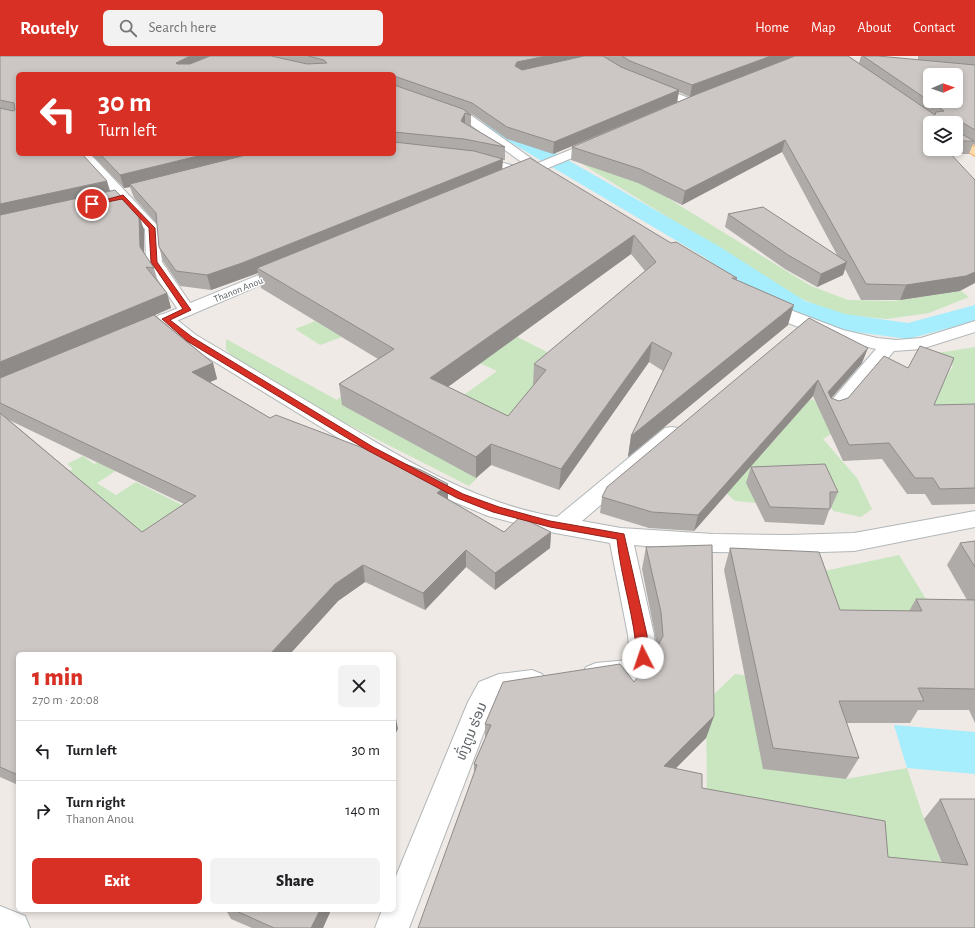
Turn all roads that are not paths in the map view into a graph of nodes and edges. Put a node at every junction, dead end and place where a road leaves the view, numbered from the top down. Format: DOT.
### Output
graph roads {
  1 [pos="639,81"];
  2 [pos="396,92"];
  3 [pos="703,97"];
  4 [pos="690,102"];
  5 [pos="676,108"];
  6 [pos="606,139"];
  7 [pos="963,144"];
  8 [pos="975,152"];
  9 [pos="85,156"];
  10 [pos="464,157"];
  11 [pos="537,168"];
  12 [pos="520,172"];
  13 [pos="498,182"];
  14 [pos="564,185"];
  15 [pos="303,262"];
  16 [pos="751,300"];
  17 [pos="187,310"];
  18 [pos="165,319"];
  19 [pos="804,323"];
  20 [pos="975,326"];
  21 [pos="122,338"];
  22 [pos="786,338"];
  23 [pos="889,346"];
  24 [pos="834,409"];
  25 [pos="688,419"];
  26 [pos="975,519"];
  27 [pos="561,526"];
  28 [pos="621,536"];
  29 [pos="0,923"];
  30 [pos="13,928"];
  31 [pos="392,928"];
  1 -- 4 [label="street"];
  2 -- 11 [label="street"];
  3 -- 4 [label="street"];
  4 -- 5 [label="street"];
  6 -- 11 [label="street"];
  7 -- 8 [label="main road"];
  9 -- 17 [label="street"];
  10 -- 12 [label="street"];
  11 -- 12 [label="street"];
  11 -- 14 [label="street"];
  12 -- 13 [label="street"];
  15 -- 17 [label="street, Thanon Anou"];
  16 -- 19 [label="street"];
  17 -- 18 [label="street, Thanon Anou"];
  18 -- 21 [label="street, Thanon Anou"];
  18 -- 27 [label="street"];
  19 -- 22 [label="street"];
  19 -- 23 [label="street"];
  20 -- 23 [label="street"];
  23 -- 24 [label="street"];
  25 -- 27 [label="street"];
  26 -- 28 [label="street"];
  27 -- 28 [label="street"];
  28 -- 31 [label="street, ທົ່ງຕູມ ຮ່ອມ"];
  29 -- 30 [label="street"];
}
